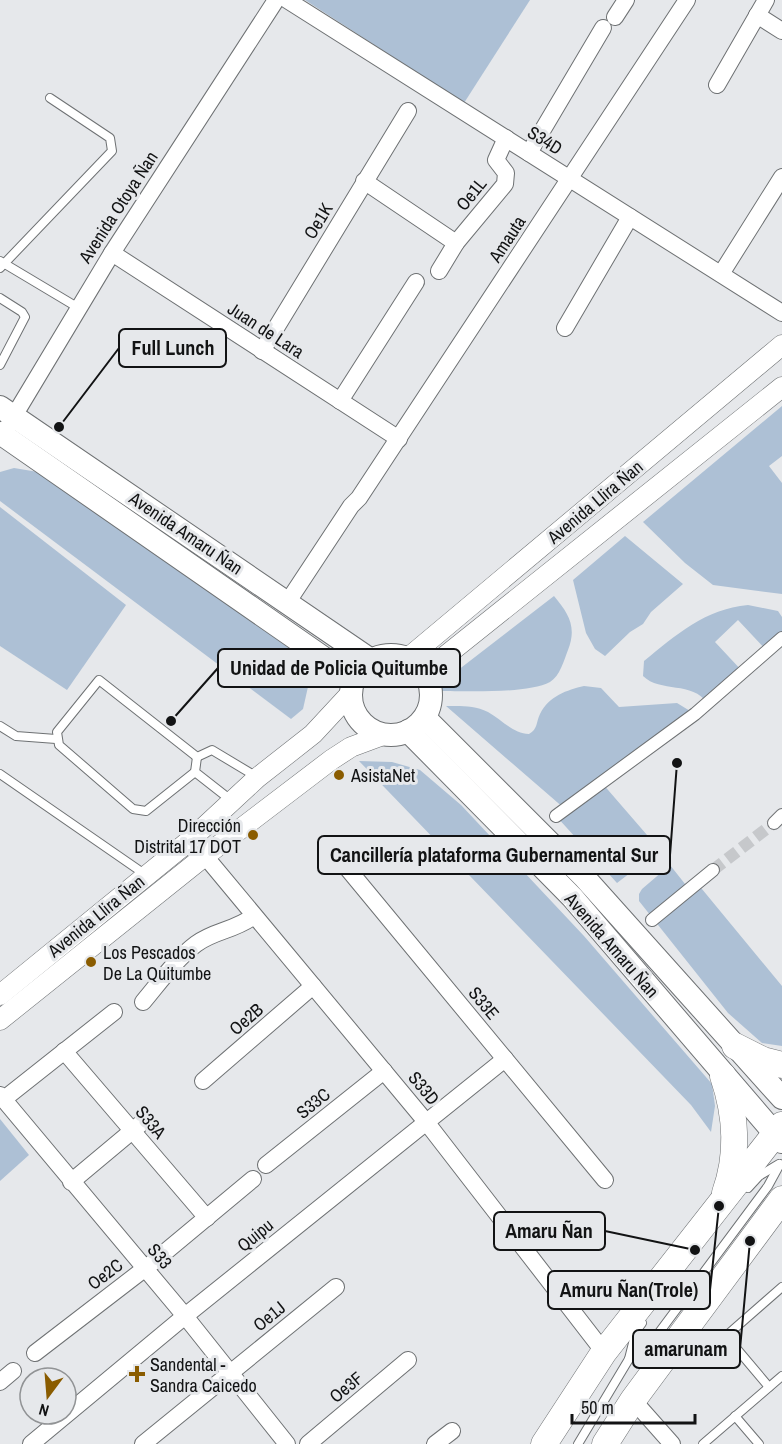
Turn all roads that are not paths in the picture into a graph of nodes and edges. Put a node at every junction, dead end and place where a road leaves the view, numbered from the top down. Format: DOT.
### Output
graph roads {
  1 [pos="276,0"];
  2 [pos="287,0"];
  3 [pos="626,0"];
  4 [pos="687,0"];
  5 [pos="766,0"];
  6 [pos="757,15"];
  7 [pos="782,31"];
  8 [pos="717,85"];
  9 [pos="50,98"];
  10 [pos="408,111"];
  11 [pos="506,138"];
  12 [pos="529,153"];
  13 [pos="782,177"];
  14 [pos="570,179"];
  15 [pos="364,181"];
  16 [pos="630,217"];
  17 [pos="456,243"];
  18 [pos="112,253"];
  19 [pos="1,264"];
  20 [pos="440,271"];
  21 [pos="721,274"];
  22 [pos="416,282"];
  23 [pos="0,298"];
  24 [pos="77,307"];
  25 [pos="782,313"];
  26 [pos="565,328"];
  27 [pos="782,345"];
  28 [pos="262,351"];
  29 [pos="0,365"];
  30 [pos="782,387"];
  31 [pos="340,401"];
  32 [pos="3,426"];
  33 [pos="399,439"];
  34 [pos="287,603"];
  35 [pos="782,638"];
  36 [pos="371,660"];
  37 [pos="416,665"];
  38 [pos="352,686"];
  39 [pos="0,726"];
  40 [pos="406,728"];
  41 [pos="56,739"];
  42 [pos="197,757"];
  43 [pos="195,772"];
  44 [pos="0,774"];
  45 [pos="257,778"];
  46 [pos="232,801"];
  47 [pos="556,816"];
  48 [pos="333,851"];
  49 [pos="205,856"];
  50 [pos="713,870"];
  51 [pos="146,875"];
  52 [pos="254,916"];
  53 [pos="652,920"];
  54 [pos="313,986"];
  55 [pos="0,995"];
  56 [pos="143,1002"];
  57 [pos="114,1011"];
  58 [pos="0,1019"];
  59 [pos="735,1046"];
  60 [pos="64,1051"];
  61 [pos="505,1059"];
  62 [pos="782,1065"];
  63 [pos="384,1071"];
  64 [pos="723,1076"];
  65 [pos="203,1081"];
  66 [pos="2,1097"];
  67 [pos="782,1098"];
  68 [pos="427,1123"];
  69 [pos="138,1126"];
  70 [pos="780,1133"];
  71 [pos="781,1163"];
  72 [pos="267,1165"];
  73 [pos="253,1179"];
  74 [pos="605,1180"];
  75 [pos="71,1182"];
  76 [pos="745,1192"];
  77 [pos="782,1199"];
  78 [pos="718,1216"];
  79 [pos="207,1218"];
  80 [pos="782,1223"];
  81 [pos="750,1241"];
  82 [pos="145,1268"];
  83 [pos="676,1276"];
  84 [pos="336,1287"];
  85 [pos="782,1287"];
  86 [pos="650,1312"];
  87 [pos="185,1316"];
  88 [pos="604,1352"];
  89 [pos="35,1353"];
  90 [pos="629,1359"];
  91 [pos="408,1360"];
  92 [pos="13,1371"];
  93 [pos="229,1374"];
  94 [pos="782,1376"];
  95 [pos="0,1382"];
  96 [pos="768,1387"];
  97 [pos="633,1400"];
  98 [pos="735,1416"];
  99 [pos="452,1431"];
  100 [pos="32,1444"];
  101 [pos="143,1444"];
  102 [pos="287,1444"];
  103 [pos="308,1444"];
  104 [pos="435,1444"];
  105 [pos="544,1444"];
  106 [pos="578,1444"];
  107 [pos="605,1444"];
  108 [pos="672,1444"];
  109 [pos="703,1444"];
  110 [pos="759,1444"];
  1 -- 18 [label="street, Avenida Otoya Ñan"];
  2 -- 11 [label="street, S34D"];
  3 -- 12 [label="street"];
  4 -- 14 [label="street, Amauta"];
  5 -- 6 [label="street"];
  6 -- 7 [label="street"];
  6 -- 8 [label="street"];
  9 -- 19 [label="lane"];
  10 -- 15 [label="street, Oe1K"];
  11 -- 12 [label="street, S34D"];
  11 -- 17 [label="street, Oe1L"];
  12 -- 14 [label="street, S34D"];
  13 -- 21 [label="street"];
  14 -- 16 [label="street, S34D"];
  14 -- 33 [label="street, Amauta"];
  15 -- 17 [label="street"];
  15 -- 28 [label="street, Oe1K"];
  16 -- 21 [label="street, S34D"];
  16 -- 26 [label="street"];
  17 -- 20 [label="street, Oe1L"];
  18 -- 24 [label="street, Avenida Otoya Ñan"];
  18 -- 28 [label="street, Juan de Lara"];
  19 -- 24 [label="lane"];
  21 -- 25 [label="street, S34D"];
  22 -- 31 [label="street"];
  23 -- 29 [label="lane"];
  24 -- 32 [label="street, Avenida Otoya Ñan"];
  27 -- 37 [label="street, Avenida Llira Ñan"];
  28 -- 31 [label="street, Juan de Lara"];
  30 -- 37 [label="street, Avenida Llira Ñan"];
  31 -- 33 [label="street, Juan de Lara"];
  32 -- 34 [label="main road, Avenida Amaru Ñan"];
  32 -- 38 [label="main road, Avenida Amaru Ñan"];
  33 -- 34 [label="street, Amauta"];
  34 -- 36 [label="main road, Avenida Amaru Ñan"];
  35 -- 47 [label="street"];
  36 -- 37 [label="main road"];
  36 -- 38 [label="main road"];
  37 -- 40 [label="main road"];
  38 -- 40 [label="main road"];
  38 -- 45 [label="street, Avenida Llira Ñan"];
  39 -- 41 [label="lane"];
  40 -- 49 [label="street, Avenida Llira Ñan"];
  40 -- 59 [label="main road, Avenida Amaru Ñan"];
  40 -- 64 [label="main road, Avenida Amaru Ñan"];
  41 -- 42 [label="lane"];
  41 -- 43 [label="lane"];
  42 -- 43 [label="lane"];
  42 -- 45 [label="lane"];
  43 -- 46 [label="lane"];
  44 -- 51 [label="lane"];
  45 -- 46 [label="street, Avenida Llira Ñan"];
  46 -- 51 [label="street, Avenida Llira Ñan"];
  48 -- 61 [label="street, S33E"];
  49 -- 52 [label="street, S33D"];
  49 -- 58 [label="street, Avenida Llira Ñan"];
  50 -- 53 [label="street"];
  51 -- 55 [label="street, Avenida Llira Ñan"];
  52 -- 54 [label="street, S33D"];
  52 -- 56 [label="street"];
  54 -- 63 [label="street, S33D"];
  54 -- 65 [label="street, Oe2B"];
  57 -- 60 [label="street"];
  59 -- 62 [label="main road"];
  59 -- 67 [label="main road, Avenida Amaru Ñan"];
  60 -- 66 [label="street"];
  60 -- 69 [label="street, S33A"];
  61 -- 68 [label="street, Quipu"];
  61 -- 74 [label="street, S33E"];
  63 -- 68 [label="street, S33D"];
  63 -- 72 [label="street, S33C"];
  64 -- 70 [label="main road, Avenida Amaru Ñan"];
  64 -- 78 [label="main road"];
  66 -- 75 [label="street, S33"];
  68 -- 87 [label="street, Quipu"];
  68 -- 88 [label="street, S33D"];
  69 -- 75 [label="street"];
  69 -- 79 [label="street, S33A"];
  70 -- 78 [label="main road"];
  71 -- 76 [label="lane"];
  71 -- 90 [label="lane"];
  73 -- 79 [label="street, Oe2C"];
  75 -- 82 [label="street, S33"];
  77 -- 81 [label="main road"];
  78 -- 83 [label="lane"];
  78 -- 88 [label="main road"];
  79 -- 82 [label="street, Oe2C"];
  80 -- 81 [label="main road"];
  81 -- 97 [label="main road"];
  82 -- 87 [label="street, S33"];
  82 -- 89 [label="street, Oe2C"];
  84 -- 93 [label="street, Oe1J"];
  85 -- 96 [label="lane"];
  86 -- 90 [label="lane"];
  87 -- 93 [label="street, S33"];
  87 -- 100 [label="street, Quipu"];
  88 -- 105 [label="main road"];
  90 -- 106 [label="lane"];
  91 -- 103 [label="street, Oe3F"];
  92 -- 95 [label="street"];
  93 -- 101 [label="street, Oe1J"];
  93 -- 102 [label="street, S33"];
  94 -- 96 [label="lane"];
  96 -- 98 [label="lane"];
  97 -- 107 [label="main road"];
  97 -- 108 [label="street"];
  98 -- 109 [label="lane"];
  98 -- 110 [label="lane"];
  99 -- 104 [label="street"];
}
